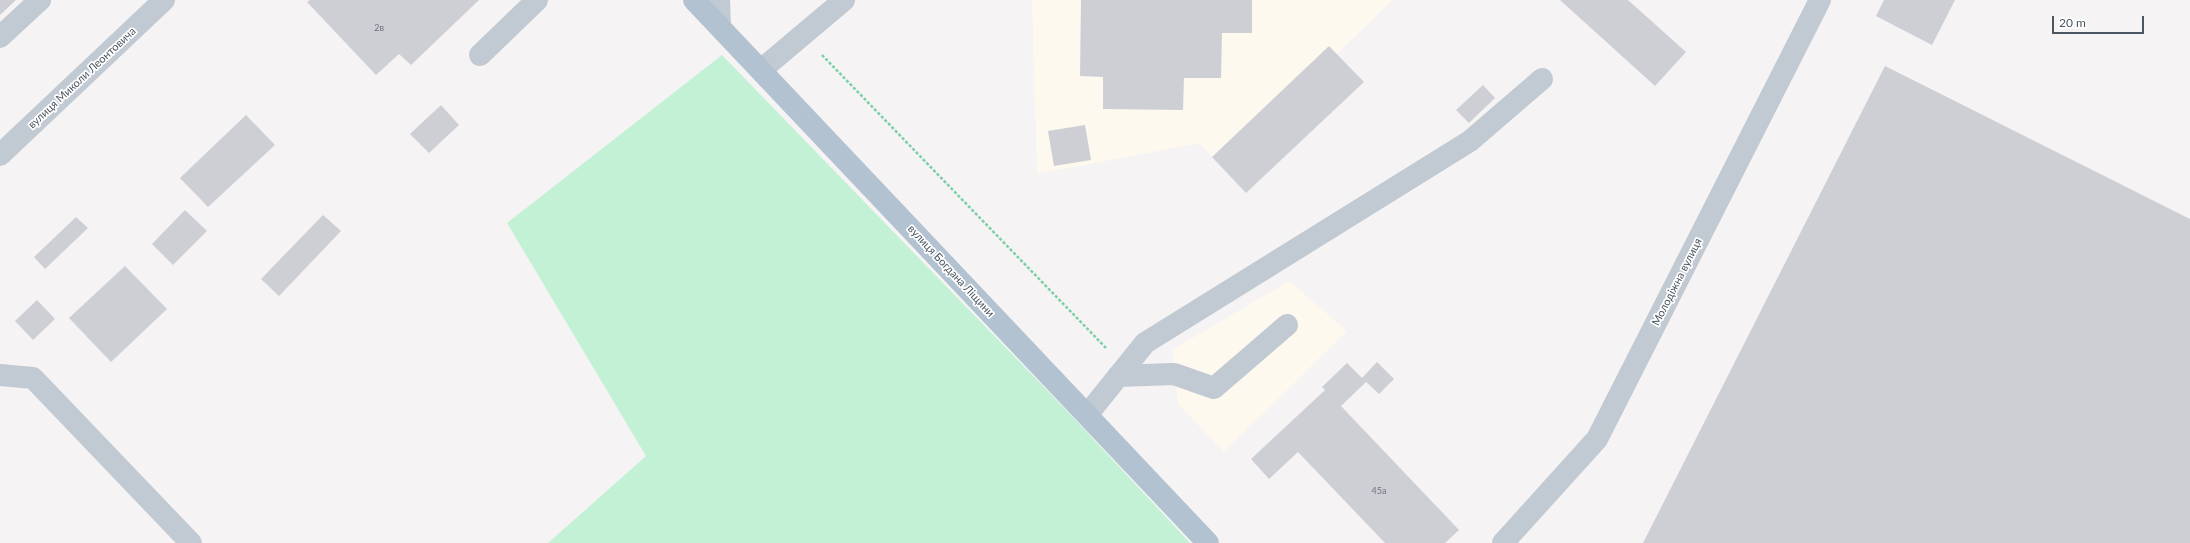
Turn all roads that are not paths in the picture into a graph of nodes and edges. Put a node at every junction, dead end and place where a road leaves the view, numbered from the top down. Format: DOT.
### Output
graph roads {
  1 [pos="40,0"];
  2 [pos="164,0"];
  3 [pos="537,0"];
  4 [pos="694,0"];
  5 [pos="719,0"];
  6 [pos="844,0"];
  7 [pos="1820,0"];
  8 [pos="720,27"];
  9 [pos="0,37"];
  10 [pos="480,55"];
  11 [pos="760,70"];
  12 [pos="1542,79"];
  13 [pos="0,155"];
  14 [pos="1287,325"];
  15 [pos="1122,372"];
  16 [pos="0,375"];
  17 [pos="1087,415"];
  18 [pos="191,543"];
  19 [pos="1208,543"];
  20 [pos="1503,543"];
  1 -- 9 [label="street"];
  2 -- 13 [label="street, вулиця Миколи Леонтовича"];
  3 -- 10 [label="street"];
  4 -- 8 [label="main road, вулиця Богдана Ліщини"];
  5 -- 8 [label="street"];
  6 -- 11 [label="street"];
  7 -- 20 [label="street, Молодіжна вулиця"];
  8 -- 11 [label="main road, вулиця Богдана Ліщини"];
  11 -- 17 [label="main road, вулиця Богдана Ліщини"];
  12 -- 15 [label="street"];
  14 -- 15 [label="street"];
  15 -- 17 [label="street"];
  16 -- 18 [label="street"];
  17 -- 19 [label="main road, вулиця Богдана Ліщини"];
}
